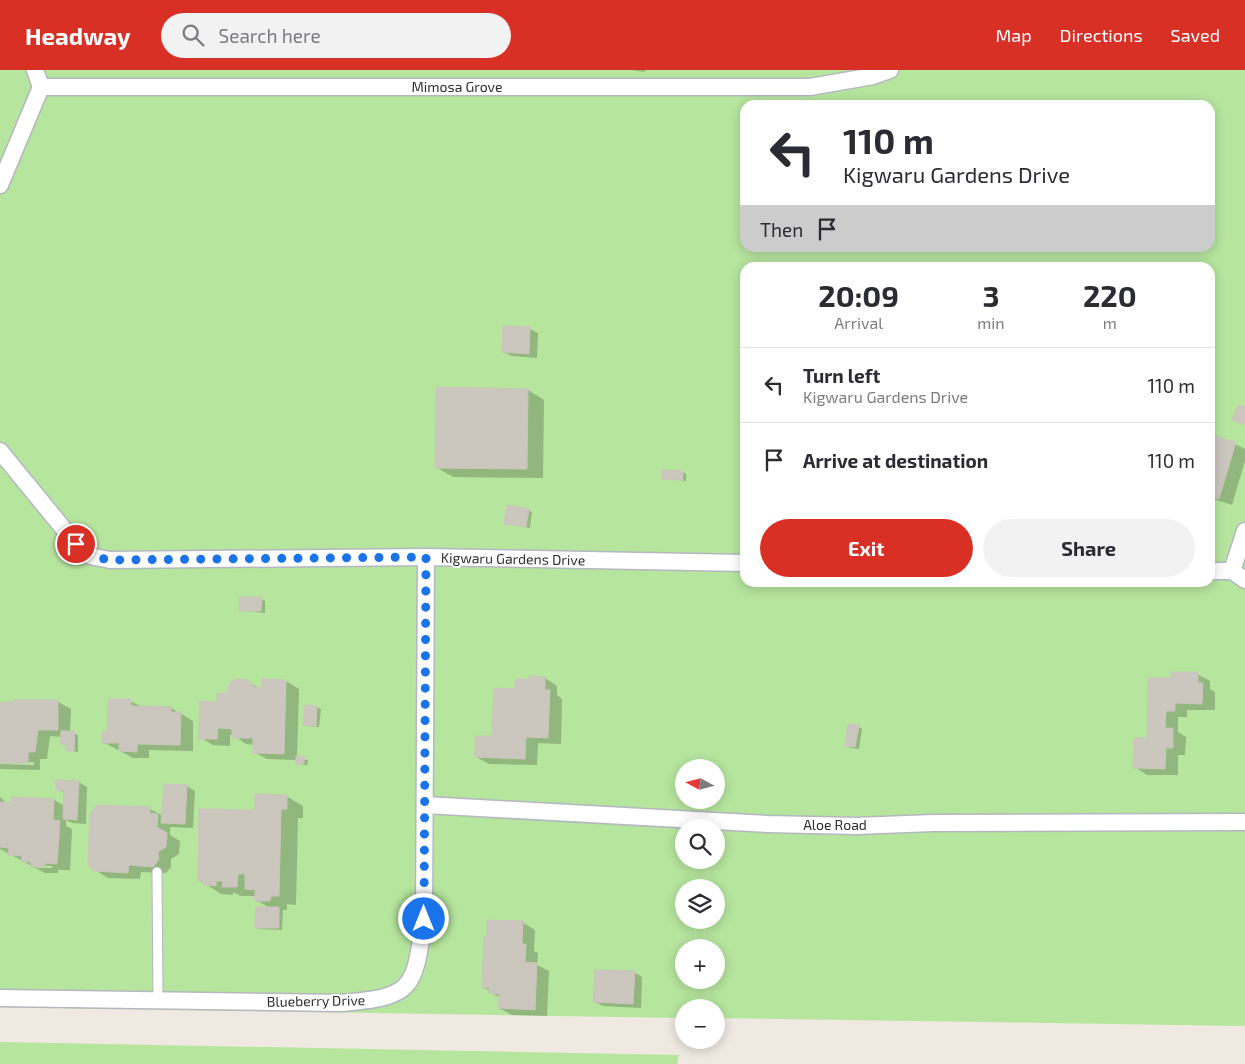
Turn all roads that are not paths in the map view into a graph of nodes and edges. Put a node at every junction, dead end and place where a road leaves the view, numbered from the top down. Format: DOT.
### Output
graph roads {
  1 [pos="34,70"];
  2 [pos="890,70"];
  3 [pos="42,87"];
  4 [pos="0,185"];
  5 [pos="0,451"];
  6 [pos="1245,531"];
  7 [pos="426,557"];
  8 [pos="740,563"];
  9 [pos="1215,572"];
  10 [pos="1238,576"];
  11 [pos="425,805"];
  12 [pos="1245,822"];
  13 [pos="157,872"];
  14 [pos="0,998"];
  15 [pos="158,1000"];
  1 -- 3 [label="street"];
  2 -- 3 [label="street, Mimosa Grove"];
  3 -- 4 [label="street"];
  5 -- 7 [label="street, Kigwaru Gardens Drive"];
  6 -- 10 [label="street"];
  7 -- 8 [label="street, Kigwaru Gardens Drive"];
  7 -- 11 [label="street, Blueberry Drive"];
  9 -- 10 [label="street"];
  11 -- 12 [label="street, Aloe Road"];
  11 -- 15 [label="street, Blueberry Drive"];
  13 -- 15 [label="lane"];
  14 -- 15 [label="street, Blueberry Drive"];
}
